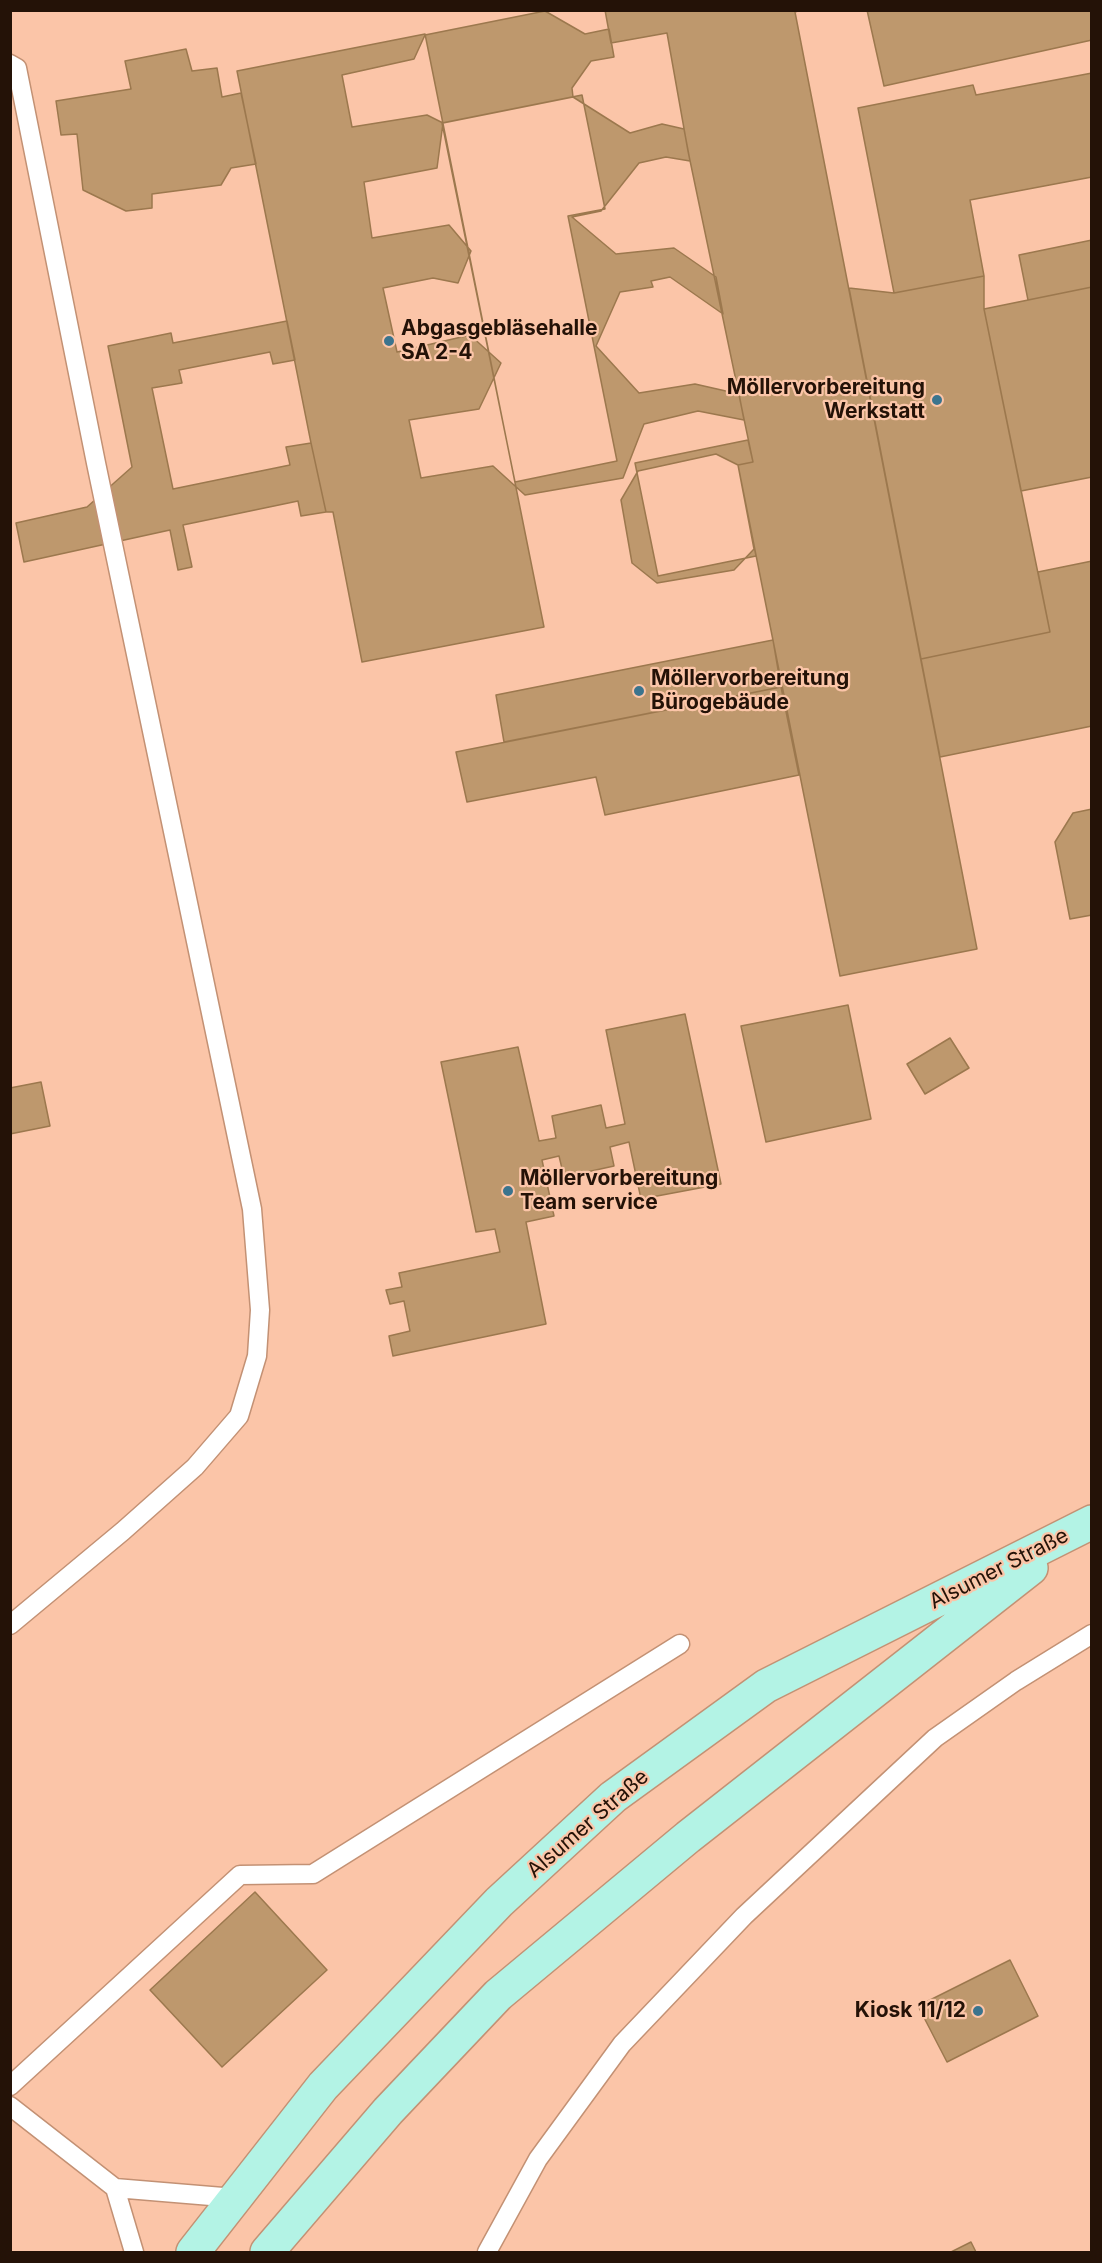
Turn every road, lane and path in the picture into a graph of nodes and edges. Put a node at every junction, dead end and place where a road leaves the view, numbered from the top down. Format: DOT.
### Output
graph roads {
  1 [pos="10,64"];
  2 [pos="1089,1523"];
  3 [pos="10,1624"];
  4 [pos="1092,1634"];
  5 [pos="680,1644"];
  6 [pos="10,2086"];
  7 [pos="10,2106"];
  8 [pos="115,2188"];
  9 [pos="235,2198"];
  10 [pos="276,2248"];
  11 [pos="134,2253"];
  12 [pos="193,2253"];
  13 [pos="487,2253"];
  1 -- 3 [label="lane"];
  2 -- 9 [label="street, Alsumer Straße"];
  2 -- 10 [label="street, Alsumer Straße"];
  4 -- 13 [label="lane"];
  5 -- 6 [label="lane"];
  7 -- 8 [label="lane"];
  8 -- 9 [label="lane"];
  8 -- 11 [label="lane"];
  9 -- 12 [label="street, Alsumer Straße"];
}
